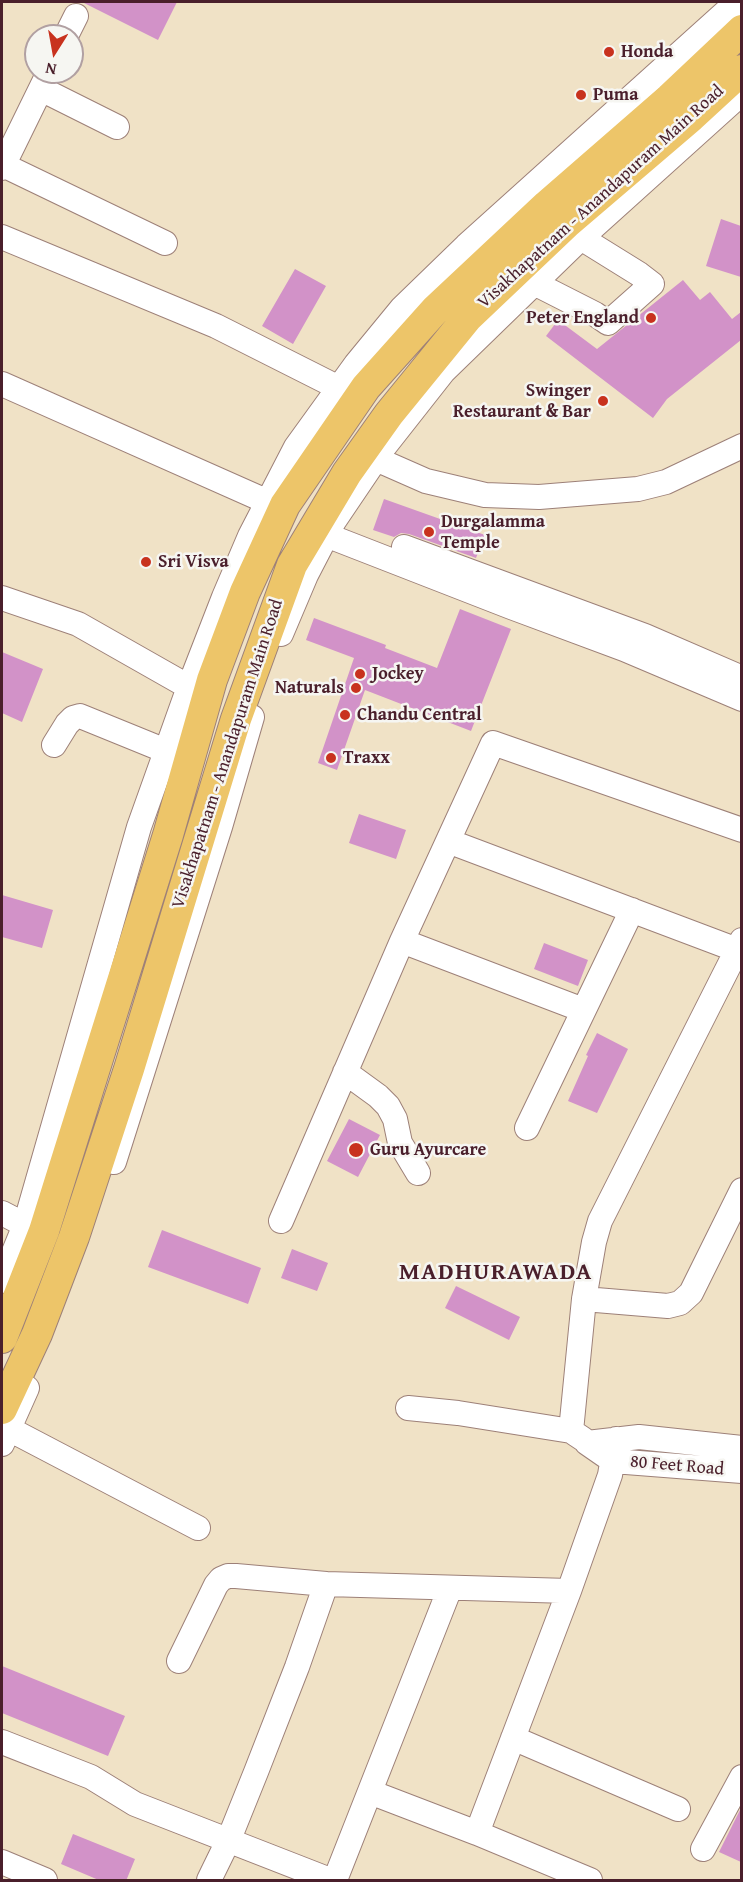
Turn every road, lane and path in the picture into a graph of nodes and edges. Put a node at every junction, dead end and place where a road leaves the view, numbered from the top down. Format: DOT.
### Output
graph roads {
  1 [pos="737,2"];
  2 [pos="741,30"];
  3 [pos="741,70"];
  4 [pos="43,84"];
  5 [pos="51,84"];
  6 [pos="741,93"];
  7 [pos="117,127"];
  8 [pos="2,166"];
  9 [pos="2,237"];
  10 [pos="581,237"];
  11 [pos="165,243"];
  12 [pos="534,283"];
  13 [pos="2,384"];
  14 [pos="339,388"];
  15 [pos="741,446"];
  16 [pos="376,459"];
  17 [pos="268,502"];
  18 [pos="324,524"];
  19 [pos="2,598"];
  20 [pos="741,678"];
  21 [pos="189,687"];
  22 [pos="741,699"];
  23 [pos="54,745"];
  24 [pos="166,751"];
  25 [pos="741,830"];
  26 [pos="448,841"];
  27 [pos="632,910"];
  28 [pos="402,941"];
  29 [pos="739,945"];
  30 [pos="583,1010"];
  31 [pos="345,1072"];
  32 [pos="527,1128"];
  33 [pos="418,1173"];
  34 [pos="741,1190"];
  35 [pos="2,1213"];
  36 [pos="281,1221"];
  37 [pos="25,1224"];
  38 [pos="4,1273"];
  39 [pos="585,1299"];
  40 [pos="2,1338"];
  41 [pos="408,1408"];
  42 [pos="4,1427"];
  43 [pos="579,1437"];
  44 [pos="741,1448"];
  45 [pos="615,1450"];
  46 [pos="741,1471"];
  47 [pos="198,1528"];
  48 [pos="326,1584"];
  49 [pos="450,1588"];
  50 [pos="569,1591"];
  51 [pos="179,1661"];
  52 [pos="513,1738"];
  53 [pos="2,1742"];
  54 [pos="741,1777"];
  55 [pos="370,1792"];
  56 [pos="678,1809"];
  57 [pos="477,1833"];
  58 [pos="229,1839"];
  59 [pos="703,1849"];
  60 [pos="2,1863"];
  61 [pos="45,1881"];
  62 [pos="209,1881"];
  63 [pos="330,1881"];
  64 [pos="335,1881"];
  65 [pos="590,1881"];
  1 -- 14 [label="street"];
  2 -- 40 [label="main road, Visakhapatnam - Anandapuram Main Road"];
  3 -- 18 [label="main road, Visakhapatnam - Anandapuram Main Road"];
  4 -- 8 [label="street"];
  5 -- 7 [label="street"];
  6 -- 10 [label="street"];
  8 -- 11 [label="street"];
  9 -- 14 [label="street"];
  10 -- 12 [label="street"];
  10 -- 12 [label="street"];
  12 -- 16 [label="street"];
  13 -- 17 [label="street"];
  14 -- 17 [label="street"];
  15 -- 16 [label="street"];
  16 -- 18 [label="street"];
  17 -- 21 [label="street"];
  18 -- 20 [label="street"];
  18 -- 22 [label="street"];
  18 -- 42 [label="main road, Visakhapatnam - Anandapuram Main Road"];
  19 -- 21 [label="street"];
  21 -- 24 [label="street"];
  23 -- 24 [label="street"];
  24 -- 37 [label="street"];
  25 -- 26 [label="street"];
  26 -- 27 [label="street"];
  26 -- 28 [label="street"];
  27 -- 29 [label="street"];
  27 -- 30 [label="street"];
  28 -- 30 [label="street"];
  28 -- 31 [label="street"];
  29 -- 39 [label="street"];
  30 -- 32 [label="street"];
  31 -- 33 [label="street"];
  31 -- 36 [label="street"];
  34 -- 39 [label="street"];
  35 -- 37 [label="street"];
  37 -- 38 [label="street"];
  39 -- 43 [label="street"];
  41 -- 43 [label="street"];
  42 -- 47 [label="street"];
  43 -- 45 [label="street"];
  44 -- 45 [label="street"];
  45 -- 46 [label="street, 80 Feet Road"];
  45 -- 50 [label="street"];
  48 -- 49 [label="street"];
  48 -- 51 [label="street"];
  48 -- 58 [label="street"];
  49 -- 50 [label="street"];
  49 -- 55 [label="street"];
  50 -- 52 [label="street"];
  52 -- 56 [label="street"];
  52 -- 57 [label="street"];
  53 -- 58 [label="street"];
  54 -- 59 [label="street"];
  55 -- 57 [label="street"];
  55 -- 64 [label="street"];
  57 -- 65 [label="street"];
  58 -- 62 [label="street"];
  58 -- 63 [label="street"];
  60 -- 61 [label="street"];
}
